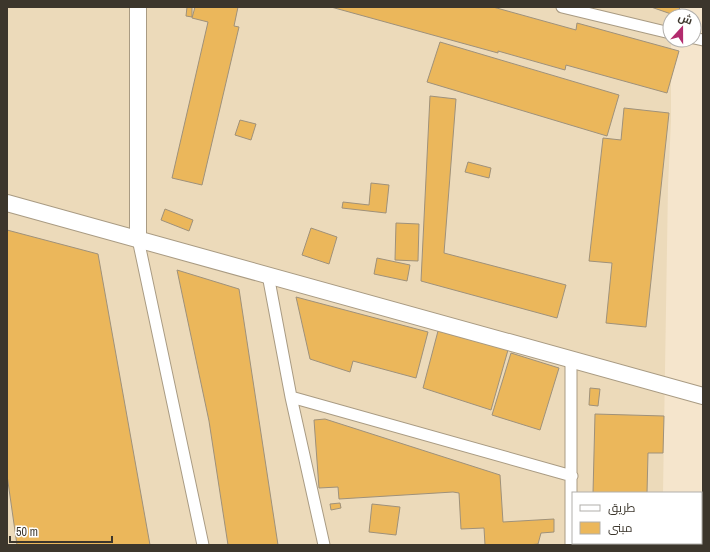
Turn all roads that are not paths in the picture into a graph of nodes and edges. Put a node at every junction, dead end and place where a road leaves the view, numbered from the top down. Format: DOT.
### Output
graph roads {
  1 [pos="138,7"];
  2 [pos="562,7"];
  3 [pos="662,30"];
  4 [pos="7,203"];
  5 [pos="138,239"];
  6 [pos="268,275"];
  7 [pos="570,359"];
  8 [pos="703,396"];
  9 [pos="291,397"];
  10 [pos="572,476"];
  11 [pos="203,545"];
  12 [pos="324,545"];
  13 [pos="571,545"];
  1 -- 5 [label="street"];
  2 -- 3 [label="street"];
  4 -- 5 [label="street"];
  5 -- 6 [label="street"];
  5 -- 11 [label="street"];
  6 -- 7 [label="street"];
  6 -- 9 [label="street"];
  7 -- 8 [label="street"];
  7 -- 10 [label="street"];
  9 -- 10 [label="street"];
  9 -- 12 [label="street"];
  10 -- 13 [label="street"];
}
